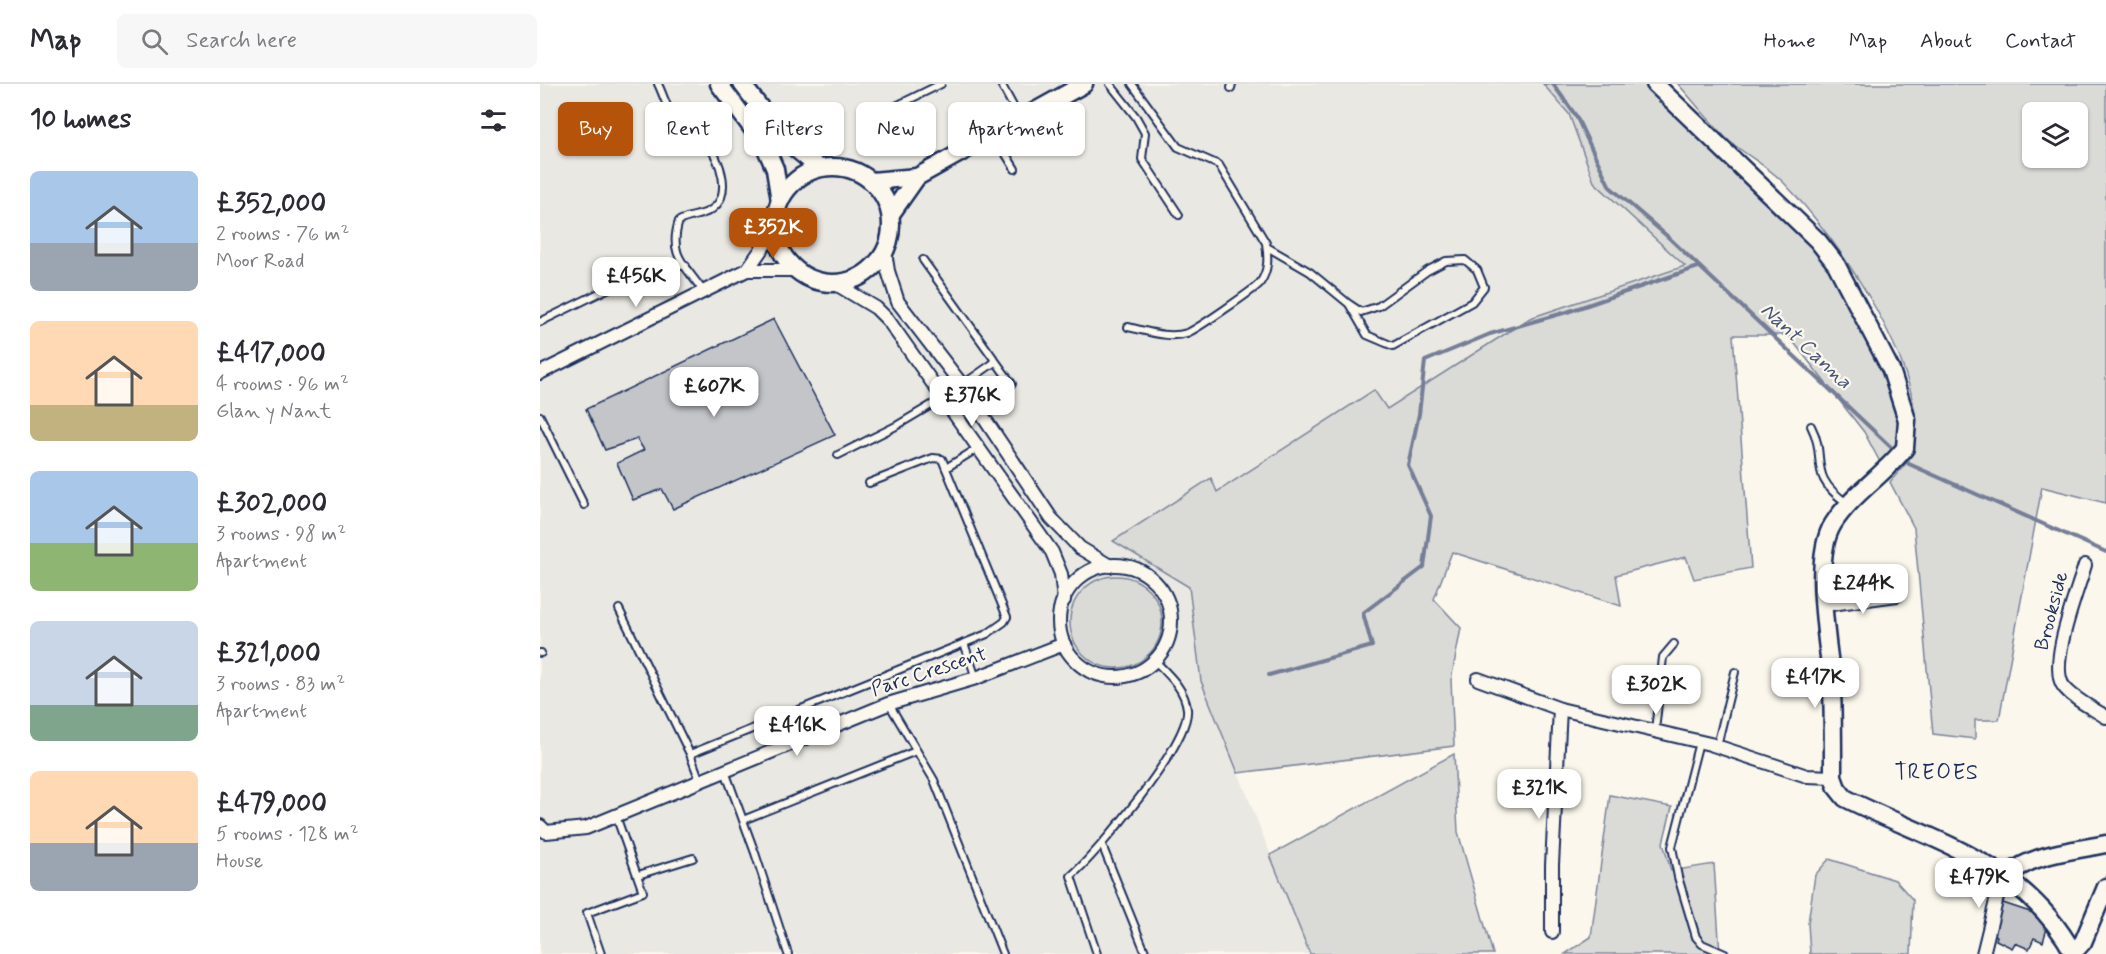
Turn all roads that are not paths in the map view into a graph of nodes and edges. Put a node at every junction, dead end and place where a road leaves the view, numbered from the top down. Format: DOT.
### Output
graph roads {
  1 [pos="658,84"];
  2 [pos="719,84"];
  3 [pos="742,84"];
  4 [pos="942,84"];
  5 [pos="1001,84"];
  6 [pos="1084,84"];
  7 [pos="1110,84"];
  8 [pos="1132,84"];
  9 [pos="1655,84"];
  10 [pos="904,102"];
  11 [pos="1011,102"];
  12 [pos="1052,102"];
  13 [pos="956,156"];
  14 [pos="1007,156"];
  15 [pos="819,168"];
  16 [pos="1015,169"];
  17 [pos="918,177"];
  18 [pos="872,181"];
  19 [pos="780,201"];
  20 [pos="891,214"];
  21 [pos="1179,215"];
  22 [pos="775,230"];
  23 [pos="1267,248"];
  24 [pos="885,252"];
  25 [pos="923,260"];
  26 [pos="686,266"];
  27 [pos="747,270"];
  28 [pos="795,270"];
  29 [pos="836,284"];
  30 [pos="704,291"];
  31 [pos="1348,304"];
  32 [pos="540,322"];
  33 [pos="1128,327"];
  34 [pos="995,362"];
  35 [pos="540,373"];
  36 [pos="1012,384"];
  37 [pos="962,385"];
  38 [pos="943,398"];
  39 [pos="540,416"];
  40 [pos="1811,426"];
  41 [pos="978,448"];
  42 [pos="838,455"];
  43 [pos="946,468"];
  44 [pos="869,483"];
  45 [pos="584,505"];
  46 [pos="1850,505"];
  47 [pos="2085,565"];
  48 [pos="1110,566"];
  49 [pos="1897,595"];
  50 [pos="1064,600"];
  51 [pos="1824,605"];
  52 [pos="620,609"];
  53 [pos="963,644"];
  54 [pos="1064,644"];
  55 [pos="1674,644"];
  56 [pos="1155,661"];
  57 [pos="1735,672"];
  58 [pos="976,678"];
  59 [pos="1478,679"];
  60 [pos="888,704"];
  61 [pos="1560,709"];
  62 [pos="2106,717"];
  63 [pos="1655,731"];
  64 [pos="1699,742"];
  65 [pos="1717,746"];
  66 [pos="916,751"];
  67 [pos="690,754"];
  68 [pos="725,771"];
  69 [pos="1833,777"];
  70 [pos="700,781"];
  71 [pos="615,816"];
  72 [pos="743,820"];
  73 [pos="540,826"];
  74 [pos="2106,844"];
  75 [pos="1102,845"];
  76 [pos="693,858"];
  77 [pos="638,875"];
  78 [pos="2007,876"];
  79 [pos="2106,887"];
  80 [pos="1552,932"];
  81 [pos="2073,953"];
  82 [pos="602,954"];
  83 [pos="788,954"];
  84 [pos="1003,954"];
  85 [pos="1097,954"];
  86 [pos="1146,954"];
  87 [pos="1725,954"];
  88 [pos="1983,954"];
  1 -- 26 [label="lane"];
  2 -- 19 [label="street"];
  3 -- 15 [label="street"];
  4 -- 10 [label="lane"];
  5 -- 11 [label="lane"];
  6 -- 12 [label="street"];
  7 -- 21 [label="lane"];
  8 -- 23 [label="lane"];
  9 -- 46 [label="street"];
  13 -- 17 [label="street"];
  14 -- 16 [label="lane"];
  15 -- 18 [label="street"];
  15 -- 19 [label="street"];
  17 -- 18 [label="street"];
  17 -- 20 [label="street"];
  18 -- 20 [label="street"];
  19 -- 22 [label="street"];
  20 -- 24 [label="street"];
  22 -- 27 [label="street"];
  22 -- 28 [label="street"];
  23 -- 31 [label="lane"];
  23 -- 33 [label="lane"];
  24 -- 29 [label="street"];
  24 -- 37 [label="street"];
  25 -- 34 [label="lane"];
  26 -- 30 [label="lane"];
  26 -- 32 [label="lane"];
  27 -- 28 [label="street"];
  27 -- 30 [label="street"];
  28 -- 29 [label="street"];
  29 -- 38 [label="street"];
  30 -- 35 [label="street"];
  31 -- 31 [label="lane"];
  34 -- 36 [label="lane"];
  34 -- 37 [label="lane"];
  37 -- 48 [label="street"];
  38 -- 41 [label="street"];
  38 -- 42 [label="lane"];
  39 -- 45 [label="lane"];
  40 -- 46 [label="lane"];
  41 -- 43 [label="lane"];
  41 -- 50 [label="street"];
  43 -- 44 [label="lane"];
  43 -- 53 [label="lane"];
  46 -- 51 [label="street"];
  47 -- 62 [label="street, Brookside"];
  48 -- 50 [label="street"];
  48 -- 56 [label="street"];
  49 -- 51 [label="street"];
  50 -- 54 [label="street"];
  51 -- 69 [label="street"];
  52 -- 67 [label="lane"];
  53 -- 58 [label="lane"];
  53 -- 67 [label="lane"];
  54 -- 56 [label="street"];
  54 -- 58 [label="street, Parc Crescent"];
  55 -- 63 [label="lane"];
  56 -- 75 [label="lane"];
  57 -- 65 [label="lane"];
  58 -- 60 [label="street, Parc Crescent"];
  59 -- 61 [label="street"];
  60 -- 66 [label="lane"];
  60 -- 68 [label="street, Parc Crescent"];
  61 -- 63 [label="street"];
  61 -- 80 [label="street"];
  63 -- 64 [label="street"];
  64 -- 65 [label="street"];
  64 -- 87 [label="lane"];
  65 -- 69 [label="street"];
  66 -- 72 [label="lane"];
  66 -- 84 [label="lane"];
  67 -- 70 [label="lane"];
  68 -- 70 [label="street, Parc Crescent"];
  68 -- 72 [label="lane"];
  69 -- 78 [label="street"];
  70 -- 71 [label="street, Parc Crescent"];
  71 -- 73 [label="street, Parc Crescent"];
  71 -- 77 [label="lane"];
  72 -- 83 [label="lane"];
  74 -- 78 [label="street"];
  75 -- 85 [label="lane"];
  75 -- 86 [label="lane"];
  76 -- 77 [label="lane"];
  77 -- 82 [label="lane"];
  78 -- 81 [label="street"];
  78 -- 88 [label="street"];
  79 -- 81 [label="street"];
}
